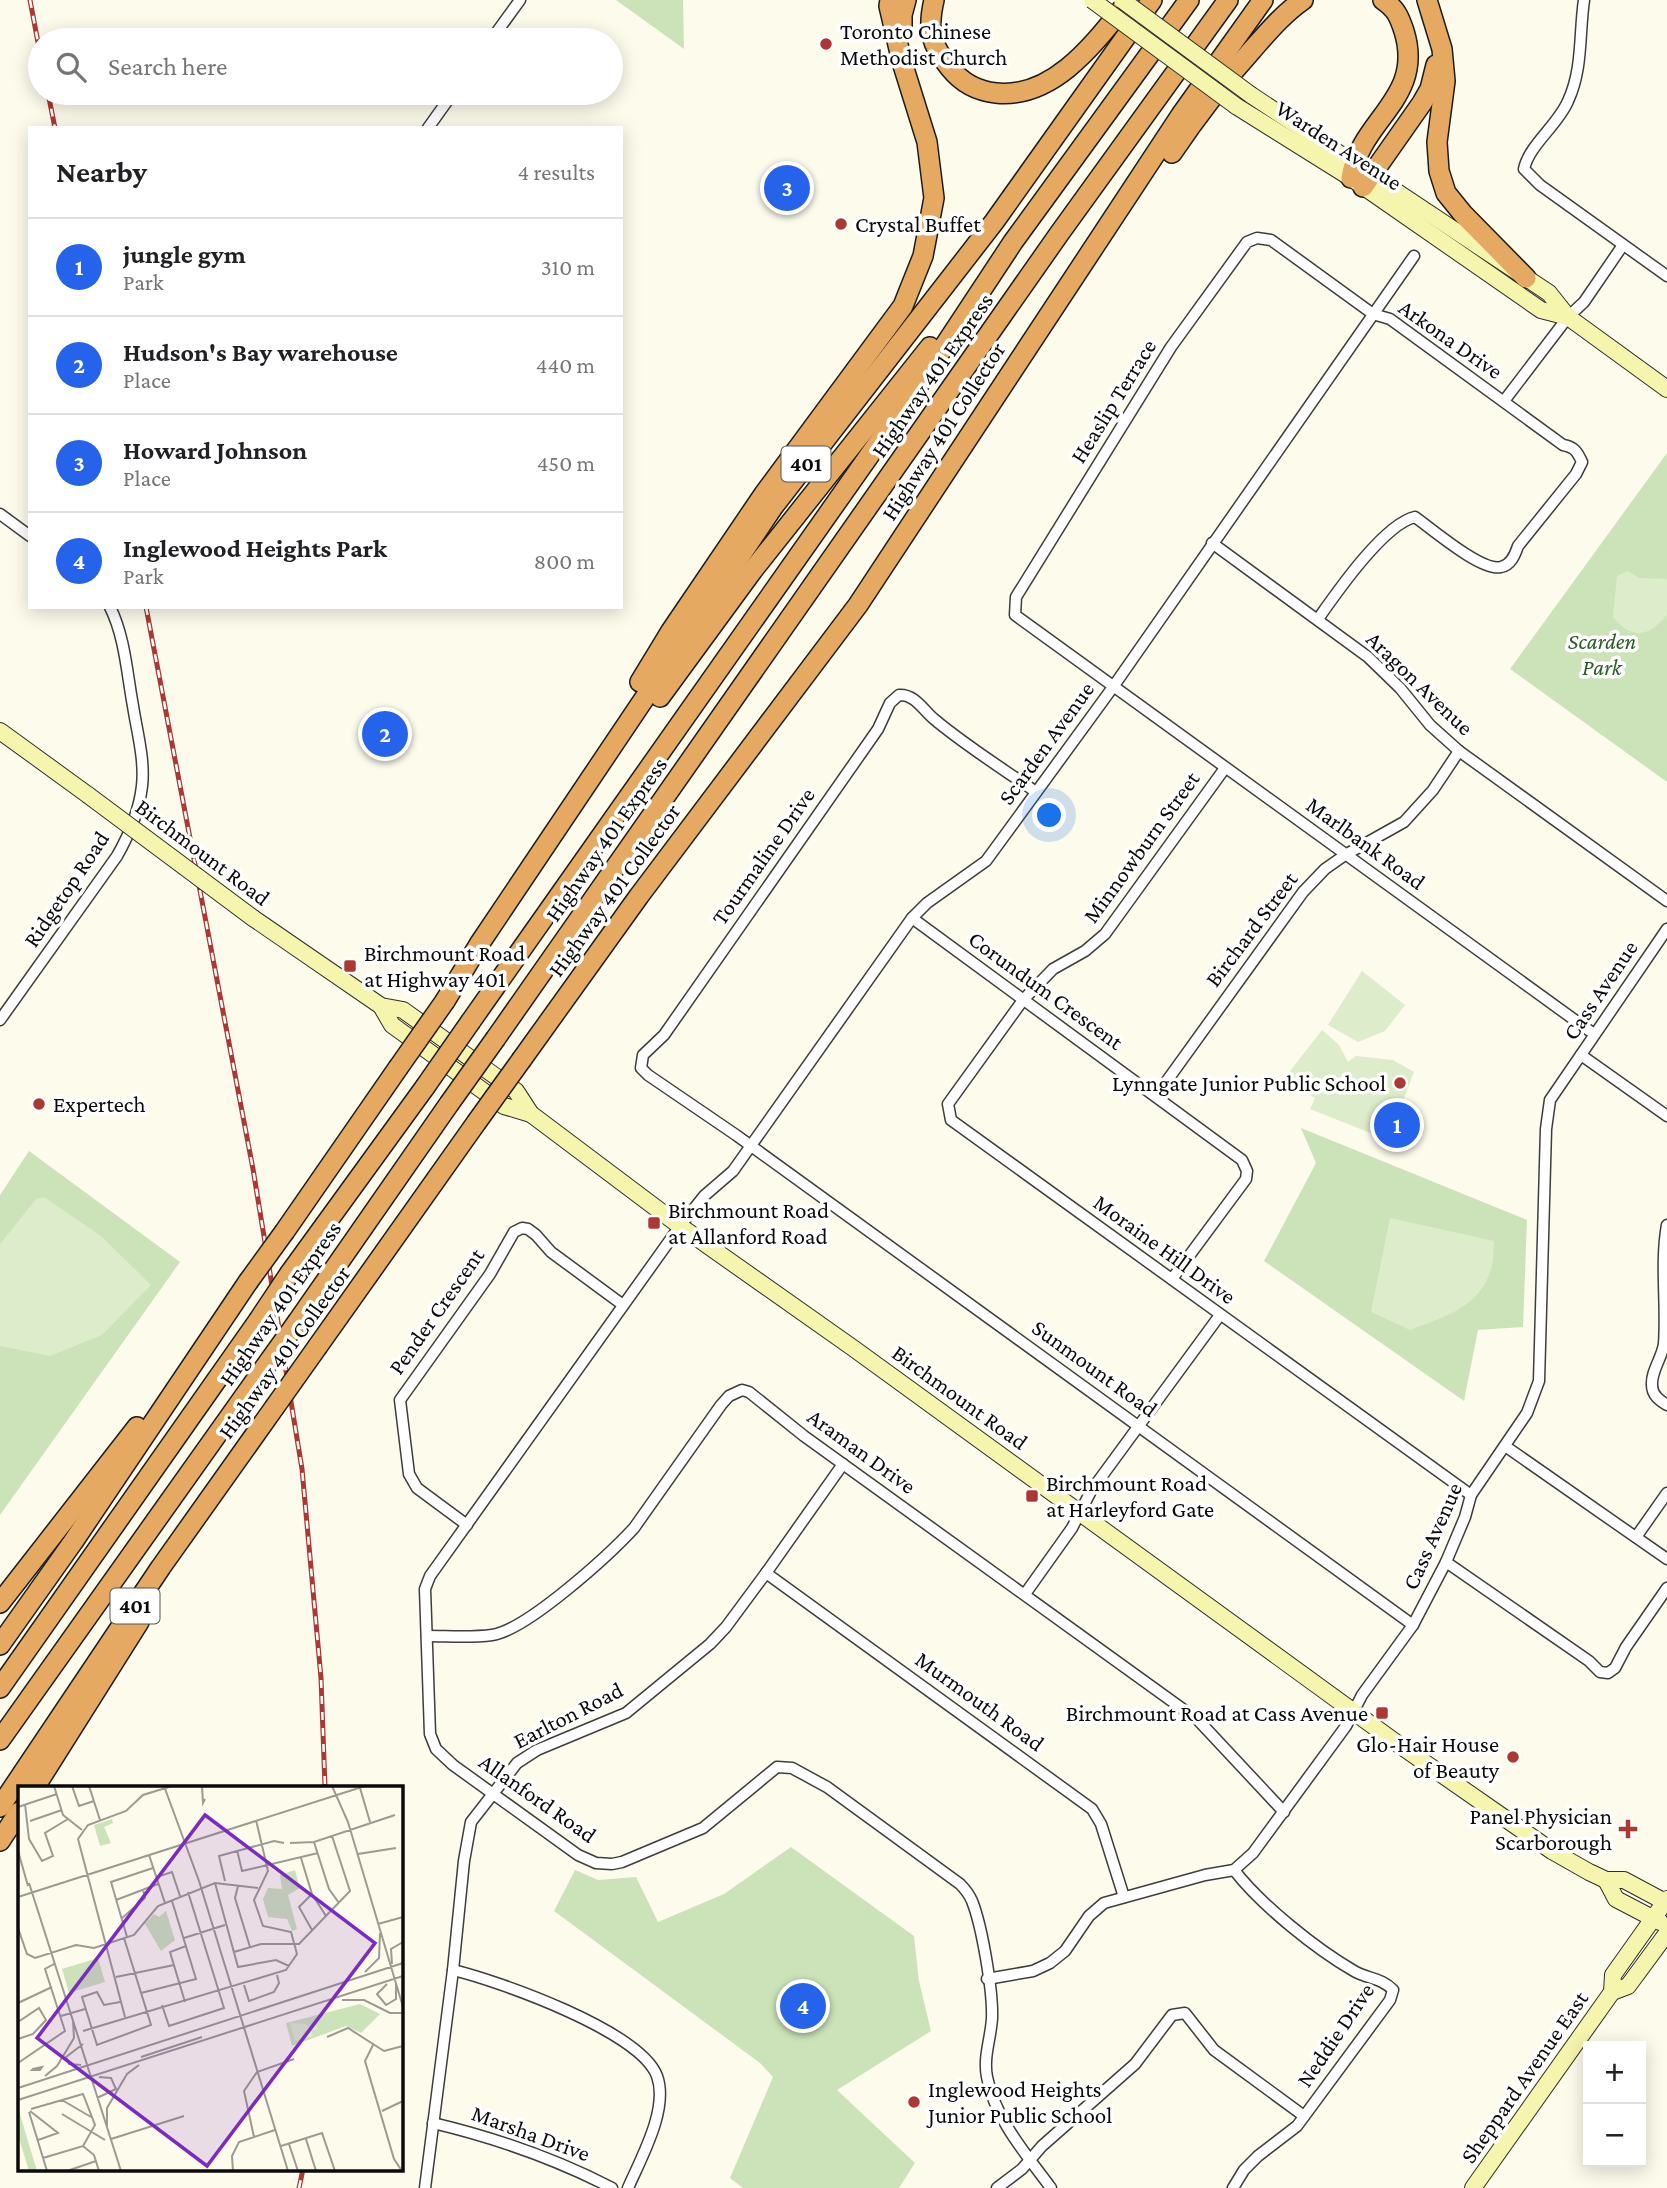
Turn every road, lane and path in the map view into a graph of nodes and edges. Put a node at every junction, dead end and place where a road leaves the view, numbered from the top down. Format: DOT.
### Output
graph roads {
  1 [pos="520,0"];
  2 [pos="890,0"];
  3 [pos="906,0"];
  4 [pos="934,0"];
  5 [pos="1092,0"];
  6 [pos="1122,0"];
  7 [pos="1129,0"];
  8 [pos="1152,0"];
  9 [pos="1189,0"];
  10 [pos="1228,0"];
  11 [pos="1263,0"];
  12 [pos="1303,0"];
  13 [pos="1383,0"];
  14 [pos="1427,0"];
  15 [pos="1584,0"];
  16 [pos="500,28"];
  17 [pos="1436,29"];
  18 [pos="902,62"];
  19 [pos="444,105"];
  20 [pos="429,126"];
  21 [pos="1360,175"];
  22 [pos="1013,242"];
  23 [pos="1623,245"];
  24 [pos="1413,256"];
  25 [pos="1667,276"];
  26 [pos="1527,278"];
  27 [pos="1050,312"];
  28 [pos="1373,314"];
  29 [pos="1568,317"];
  30 [pos="1667,389"];
  31 [pos="1504,401"];
  32 [pos="0,514"];
  33 [pos="28,535"];
  34 [pos="1212,543"];
  35 [pos="111,609"];
  36 [pos="1318,619"];
  37 [pos="1114,687"];
  38 [pos="0,731"];
  39 [pos="1459,751"];
  40 [pos="1225,768"];
  41 [pos="1036,792"];
  42 [pos="1346,855"];
  43 [pos="1667,901"];
  44 [pos="912,918"];
  45 [pos="1667,929"];
  46 [pos="480,943"];
  47 [pos="1023,1000"];
  48 [pos="0,1020"];
  49 [pos="1594,1034"];
  50 [pos="1581,1055"];
  51 [pos="1156,1096"];
  52 [pos="1667,1116"];
  53 [pos="751,1147"];
  54 [pos="1667,1225"];
  55 [pos="680,1226"];
  56 [pos="1172,1279"];
  57 [pos="245,1288"];
  58 [pos="623,1305"];
  59 [pos="1220,1315"];
  60 [pos="1667,1405"];
  61 [pos="1139,1427"];
  62 [pos="1505,1446"];
  63 [pos="844,1464"];
  64 [pos="1667,1493"];
  65 [pos="1471,1495"];
  66 [pos="204,1505"];
  67 [pos="1080,1513"];
  68 [pos="467,1525"];
  69 [pos="1636,1537"];
  70 [pos="1667,1559"];
  71 [pos="1446,1562"];
  72 [pos="766,1573"];
  73 [pos="1667,1588"];
  74 [pos="1025,1594"];
  75 [pos="0,1602"];
  76 [pos="1413,1625"];
  77 [pos="427,1636"];
  78 [pos="0,1645"];
  79 [pos="0,1688"];
  80 [pos="1355,1712"];
  81 [pos="0,1741"];
  82 [pos="36,1786"];
  83 [pos="493,1794"];
  84 [pos="0,1807"];
  85 [pos="1284,1812"];
  86 [pos="18,1814"];
  87 [pos="0,1841"];
  88 [pos="1234,1870"];
  89 [pos="1606,1880"];
  90 [pos="1124,1897"];
  91 [pos="1666,1901"];
  92 [pos="1660,1922"];
  93 [pos="1667,1933"];
  94 [pos="453,1970"];
  95 [pos="987,1979"];
  96 [pos="1612,1992"];
  97 [pos="1304,2116"];
  98 [pos="433,2123"];
  99 [pos="1030,2159"];
  100 [pos="425,2188"];
  101 [pos="611,2188"];
  102 [pos="628,2188"];
  103 [pos="997,2188"];
  104 [pos="1051,2188"];
  105 [pos="1233,2188"];
  106 [pos="1473,2188"];
  1 -- 16 [label="street"];
  2 -- 18 [label="highway"];
  3 -- 18 [label="highway"];
  4 -- 7 [label="highway"];
  5 -- 21 [label="main road, Warden Avenue, bridge"];
  6 -- 21 [label="main road, Warden Avenue, bridge"];
  8 -- 46 [label="highway, 401"];
  9 -- 22 [label="highway, Highway 401 Express / 401"];
  10 -- 81 [label="highway, Highway 401 Express / 401, bridge"];
  11 -- 27 [label="highway, Highway 401 Collector / 401"];
  12 -- 27 [label="highway"];
  13 -- 21 [label="highway"];
  14 -- 17 [label="highway"];
  15 -- 23 [label="street"];
  17 -- 21 [label="highway"];
  17 -- 26 [label="highway"];
  18 -- 46 [label="highway"];
  19 -- 20 [label="street"];
  21 -- 26 [label="main road, Warden Avenue"];
  21 -- 29 [label="main road, Warden Avenue"];
  22 -- 46 [label="highway"];
  22 -- 79 [label="highway, Highway 401 Express / 401, bridge"];
  23 -- 25 [label="street"];
  23 -- 29 [label="street, Arkona Drive"];
  24 -- 28 [label="street, Scarden Avenue"];
  26 -- 29 [label="main road, Warden Avenue"];
  27 -- 66 [label="highway, Highway 401 Collector / 401, bridge"];
  28 -- 31 [label="street, Arkona Drive"];
  28 -- 34 [label="street, Scarden Avenue"];
  28 -- 37 [label="street, Heaslip Terrace"];
  29 -- 30 [label="main road, Warden Avenue"];
  29 -- 31 [label="street, Arkona Drive"];
  31 -- 36 [label="street, Arkona Drive"];
  32 -- 33 [label="street"];
  34 -- 36 [label="street, Aragon Avenue"];
  34 -- 37 [label="street, Scarden Avenue"];
  35 -- 48 [label="street, Ridgetop Road"];
  36 -- 39 [label="street, Aragon Avenue"];
  37 -- 40 [label="street, Marlbank Road"];
  37 -- 41 [label="street, Scarden Avenue"];
  38 -- 55 [label="main road, Birchmount Road, bridge"];
  39 -- 42 [label="street, Birchard Street"];
  39 -- 43 [label="street, Aragon Avenue"];
  40 -- 42 [label="street, Marlbank Road"];
  40 -- 47 [label="street, Minnowburn Street"];
  41 -- 44 [label="street, Scarden Avenue"];
  41 -- 53 [label="street, Tourmaline Drive"];
  42 -- 49 [label="street, Marlbank Road"];
  42 -- 51 [label="street, Birchard Street"];
  44 -- 47 [label="street, Corundum Crescent"];
  44 -- 53 [label="street, Scarden Avenue"];
  45 -- 49 [label="street, Cass Avenue"];
  46 -- 57 [label="highway, 401, bridge"];
  47 -- 51 [label="street, Corundum Crescent"];
  47 -- 56 [label="street, Moraine Hill Drive"];
  49 -- 50 [label="street, Cass Avenue"];
  50 -- 52 [label="street"];
  50 -- 62 [label="street, Cass Avenue"];
  51 -- 56 [label="street, Corundum Crescent"];
  53 -- 55 [label="street, Scarden Avenue"];
  53 -- 61 [label="street, Sunmount Road"];
  54 -- 60 [label="street"];
  55 -- 58 [label="street, Allanford Road"];
  55 -- 67 [label="main road, Birchmount Road"];
  56 -- 59 [label="street, Moraine Hill Drive"];
  57 -- 75 [label="highway"];
  57 -- 78 [label="highway, 401"];
  58 -- 68 [label="street, Allanford Road"];
  58 -- 68 [label="street, Pender Crescent"];
  59 -- 61 [label="street"];
  59 -- 65 [label="street, Moraine Hill Drive"];
  61 -- 67 [label="street"];
  61 -- 76 [label="street, Sunmount Road"];
  62 -- 65 [label="street, Cass Avenue"];
  62 -- 69 [label="street"];
  63 -- 72 [label="street, Earlton Road"];
  63 -- 74 [label="street, Araman Drive"];
  63 -- 77 [label="street, Araman Drive"];
  64 -- 69 [label="street"];
  65 -- 71 [label="street, Cass Avenue"];
  66 -- 82 [label="highway"];
  66 -- 84 [label="highway, Highway 401 Collector / 401"];
  67 -- 74 [label="street"];
  67 -- 80 [label="main road, Birchmount Road"];
  68 -- 77 [label="street, Allanford Road"];
  69 -- 70 [label="street"];
  71 -- 73 [label="street"];
  71 -- 76 [label="street, Cass Avenue"];
  72 -- 83 [label="street, Earlton Road"];
  72 -- 90 [label="street, Murmouth Road"];
  74 -- 85 [label="street, Araman Drive"];
  76 -- 80 [label="street, Cass Avenue"];
  77 -- 83 [label="street, Allanford Road"];
  80 -- 85 [label="street, Cass Avenue"];
  80 -- 89 [label="main road, Birchmount Road"];
  83 -- 94 [label="street, Earlton Road"];
  83 -- 95 [label="street, Allanford Road"];
  85 -- 88 [label="street, Cass Avenue"];
  86 -- 87 [label="highway"];
  88 -- 90 [label="street"];
  88 -- 97 [label="street, Neddie Drive"];
  89 -- 91 [label="main road, Birchmount Road"];
  89 -- 92 [label="main road, Birchmount Road"];
  90 -- 95 [label="street"];
  91 -- 92 [label="main road, Sheppard Avenue East"];
  92 -- 96 [label="main road, Sheppard Avenue East"];
  93 -- 96 [label="main road, Sheppard Avenue East"];
  94 -- 98 [label="street, Earlton Road"];
  94 -- 102 [label="street"];
  95 -- 99 [label="street, Allanford Road"];
  96 -- 106 [label="main road, Sheppard Avenue East"];
  97 -- 99 [label="street"];
  97 -- 105 [label="street, Neddie Drive"];
  98 -- 100 [label="street, Earlton Road"];
  98 -- 101 [label="street, Marsha Drive"];
  99 -- 103 [label="street"];
  99 -- 104 [label="street, Allanford Road"];
}
